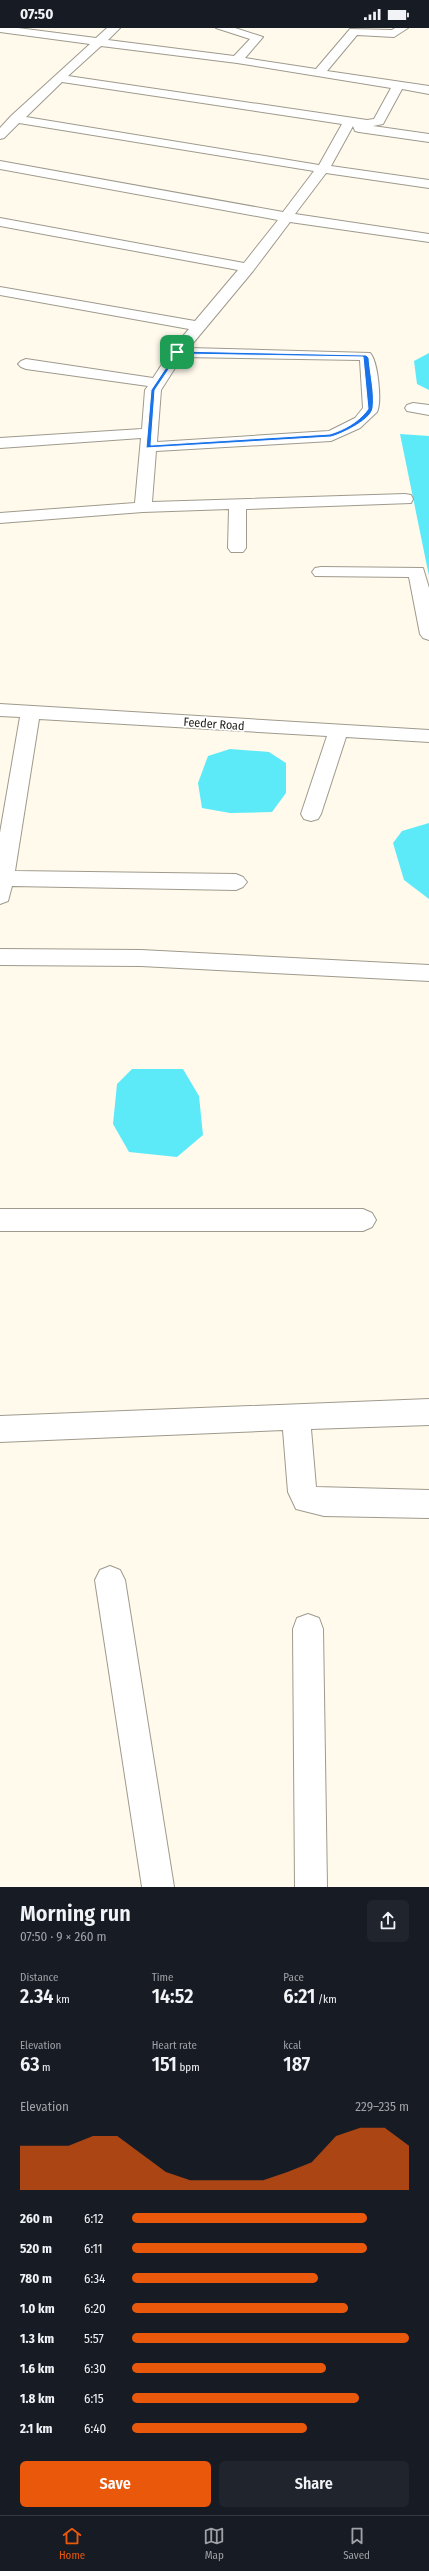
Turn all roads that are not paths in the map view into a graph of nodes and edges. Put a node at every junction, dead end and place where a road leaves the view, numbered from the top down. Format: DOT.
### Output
graph roads {
  1 [pos="114,28"];
  2 [pos="222,28"];
  3 [pos="402,28"];
  4 [pos="0,29"];
  5 [pos="98,43"];
  6 [pos="237,60"];
  7 [pos="320,72"];
  8 [pos="59,78"];
  9 [pos="398,85"];
  10 [pos="429,90"];
  11 [pos="16,119"];
  12 [pos="348,124"];
  13 [pos="0,135"];
  14 [pos="429,138"];
  15 [pos="0,165"];
  16 [pos="322,169"];
  17 [pos="429,184"];
  18 [pos="286,217"];
  19 [pos="6,223"];
  20 [pos="0,236"];
  21 [pos="429,238"];
  22 [pos="248,268"];
  23 [pos="0,290"];
  24 [pos="199,326"];
  25 [pos="177,352"];
  26 [pos="26,364"];
  27 [pos="157,383"];
  28 [pos="413,408"];
  29 [pos="429,410"];
  30 [pos="149,440"];
  31 [pos="0,443"];
  32 [pos="405,499"];
  33 [pos="238,504"];
  34 [pos="143,508"];
  35 [pos="0,518"];
  36 [pos="237,548"];
  37 [pos="321,572"];
  38 [pos="429,634"];
  39 [pos="0,710"];
  40 [pos="30,712"];
  41 [pos="338,732"];
  42 [pos="429,736"];
  43 [pos="311,814"];
  44 [pos="236,882"];
  45 [pos="1,887"];
  46 [pos="0,957"];
  47 [pos="429,973"];
  48 [pos="0,1220"];
  49 [pos="363,1220"];
  50 [pos="429,1412"];
  51 [pos="296,1418"];
  52 [pos="0,1429"];
  53 [pos="429,1504"];
  54 [pos="110,1580"];
  55 [pos="308,1629"];
  56 [pos="158,1887"];
  57 [pos="312,1887"];
  1 -- 5 [label="street"];
  2 -- 6 [label="street"];
  3 -- 7 [label="street"];
  4 -- 5 [label="street"];
  5 -- 6 [label="street"];
  5 -- 8 [label="street"];
  6 -- 7 [label="street"];
  7 -- 9 [label="street"];
  8 -- 11 [label="street"];
  8 -- 12 [label="street"];
  9 -- 10 [label="street"];
  9 -- 12 [label="street"];
  11 -- 13 [label="street"];
  11 -- 16 [label="street"];
  12 -- 14 [label="street"];
  12 -- 16 [label="street"];
  15 -- 18 [label="street"];
  16 -- 17 [label="street"];
  16 -- 18 [label="street"];
  18 -- 21 [label="street"];
  18 -- 22 [label="street"];
  19 -- 20 [label="street"];
  19 -- 22 [label="street"];
  22 -- 24 [label="street"];
  23 -- 24 [label="street"];
  24 -- 25 [label="street"];
  25 -- 27 [label="street"];
  25 -- 30 [label="street"];
  26 -- 27 [label="street"];
  27 -- 30 [label="street"];
  28 -- 29 [label="street"];
  30 -- 31 [label="street"];
  30 -- 34 [label="street"];
  32 -- 33 [label="street"];
  33 -- 34 [label="street"];
  33 -- 36 [label="street"];
  34 -- 35 [label="street"];
  37 -- 38 [label="street"];
  39 -- 40 [label="street, Feeder Road"];
  40 -- 41 [label="street, Feeder Road"];
  40 -- 45 [label="street"];
  41 -- 42 [label="street, Feeder Road"];
  41 -- 43 [label="street"];
  44 -- 45 [label="street"];
  46 -- 47 [label="street"];
  48 -- 49 [label="street"];
  50 -- 51 [label="street"];
  51 -- 52 [label="street"];
  51 -- 53 [label="street"];
  54 -- 56 [label="street"];
  55 -- 57 [label="street"];
}
